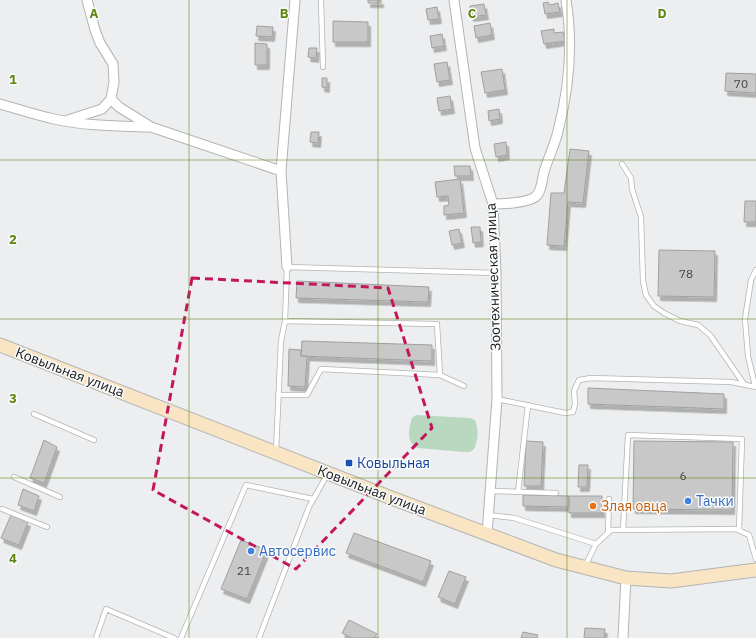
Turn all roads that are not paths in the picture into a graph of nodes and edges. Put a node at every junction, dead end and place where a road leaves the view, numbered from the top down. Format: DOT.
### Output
graph roads {
  1 [pos="87,0"];
  2 [pos="295,0"];
  3 [pos="321,0"];
  4 [pos="454,0"];
  5 [pos="566,0"];
  6 [pos="323,67"];
  7 [pos="112,99"];
  8 [pos="0,104"];
  9 [pos="64,121"];
  10 [pos="151,127"];
  11 [pos="622,164"];
  12 [pos="281,171"];
  13 [pos="493,204"];
  14 [pos="286,267"];
  15 [pos="756,270"];
  16 [pos="496,273"];
  17 [pos="285,321"];
  18 [pos="0,345"];
  19 [pos="440,375"];
  20 [pos="744,384"];
  21 [pos="464,386"];
  22 [pos="755,386"];
  23 [pos="278,395"];
  24 [pos="497,399"];
  25 [pos="528,405"];
  26 [pos="34,414"];
  27 [pos="94,440"];
  28 [pos="275,453"];
  29 [pos="327,473"];
  30 [pos="14,477"];
  31 [pos="490,491"];
  32 [pos="518,492"];
  33 [pos="556,493"];
  34 [pos="60,496"];
  35 [pos="313,499"];
  36 [pos="609,499"];
  37 [pos="2,509"];
  38 [pos="488,515"];
  39 [pos="48,527"];
  40 [pos="624,530"];
  41 [pos="739,530"];
  42 [pos="608,533"];
  43 [pos="487,534"];
  44 [pos="596,544"];
  45 [pos="756,559"];
  46 [pos="585,567"];
  47 [pos="756,570"];
  48 [pos="626,578"];
  49 [pos="96,638"];
  50 [pos="174,638"];
  51 [pos="181,638"];
  52 [pos="259,638"];
  53 [pos="623,638"];
  1 -- 7 [label="street"];
  2 -- 12 [label="street"];
  3 -- 6 [label="lane"];
  4 -- 13 [label="street, Зоотехническая улица"];
  5 -- 13 [label="street"];
  7 -- 9 [label="street"];
  7 -- 10 [label="street"];
  8 -- 9 [label="street"];
  9 -- 10 [label="street"];
  10 -- 12 [label="street"];
  11 -- 20 [label="lane"];
  12 -- 14 [label="street"];
  13 -- 16 [label="street, Зоотехническая улица"];
  14 -- 16 [label="lane"];
  14 -- 17 [label="lane"];
  15 -- 22 [label="lane"];
  16 -- 24 [label="street, Зоотехническая улица"];
  17 -- 19 [label="lane"];
  17 -- 23 [label="lane"];
  18 -- 28 [label="main road, Ковыльная улица"];
  19 -- 21 [label="lane"];
  19 -- 23 [label="lane"];
  20 -- 22 [label="lane"];
  20 -- 25 [label="lane"];
  23 -- 28 [label="lane"];
  24 -- 25 [label="lane"];
  24 -- 31 [label="street, Зоотехническая улица"];
  25 -- 32 [label="lane"];
  26 -- 27 [label="lane"];
  28 -- 29 [label="main road, Ковыльная улица"];
  29 -- 35 [label="lane"];
  29 -- 43 [label="main road, Ковыльная улица"];
  30 -- 34 [label="lane"];
  31 -- 32 [label="lane"];
  31 -- 38 [label="street, Зоотехническая улица"];
  32 -- 33 [label="lane"];
  35 -- 51 [label="lane"];
  35 -- 52 [label="lane"];
  36 -- 42 [label="lane"];
  37 -- 39 [label="lane"];
  38 -- 43 [label="street, Зоотехническая улица"];
  38 -- 44 [label="lane"];
  40 -- 41 [label="lane"];
  40 -- 41 [label="lane"];
  40 -- 42 [label="lane"];
  41 -- 45 [label="lane"];
  42 -- 44 [label="lane"];
  43 -- 46 [label="main road, Ковыльная улица"];
  44 -- 46 [label="lane"];
  46 -- 48 [label="main road, Ковыльная улица"];
  47 -- 48 [label="main road, Ковыльная улица"];
  48 -- 53 [label="street"];
  49 -- 50 [label="lane"];
}
